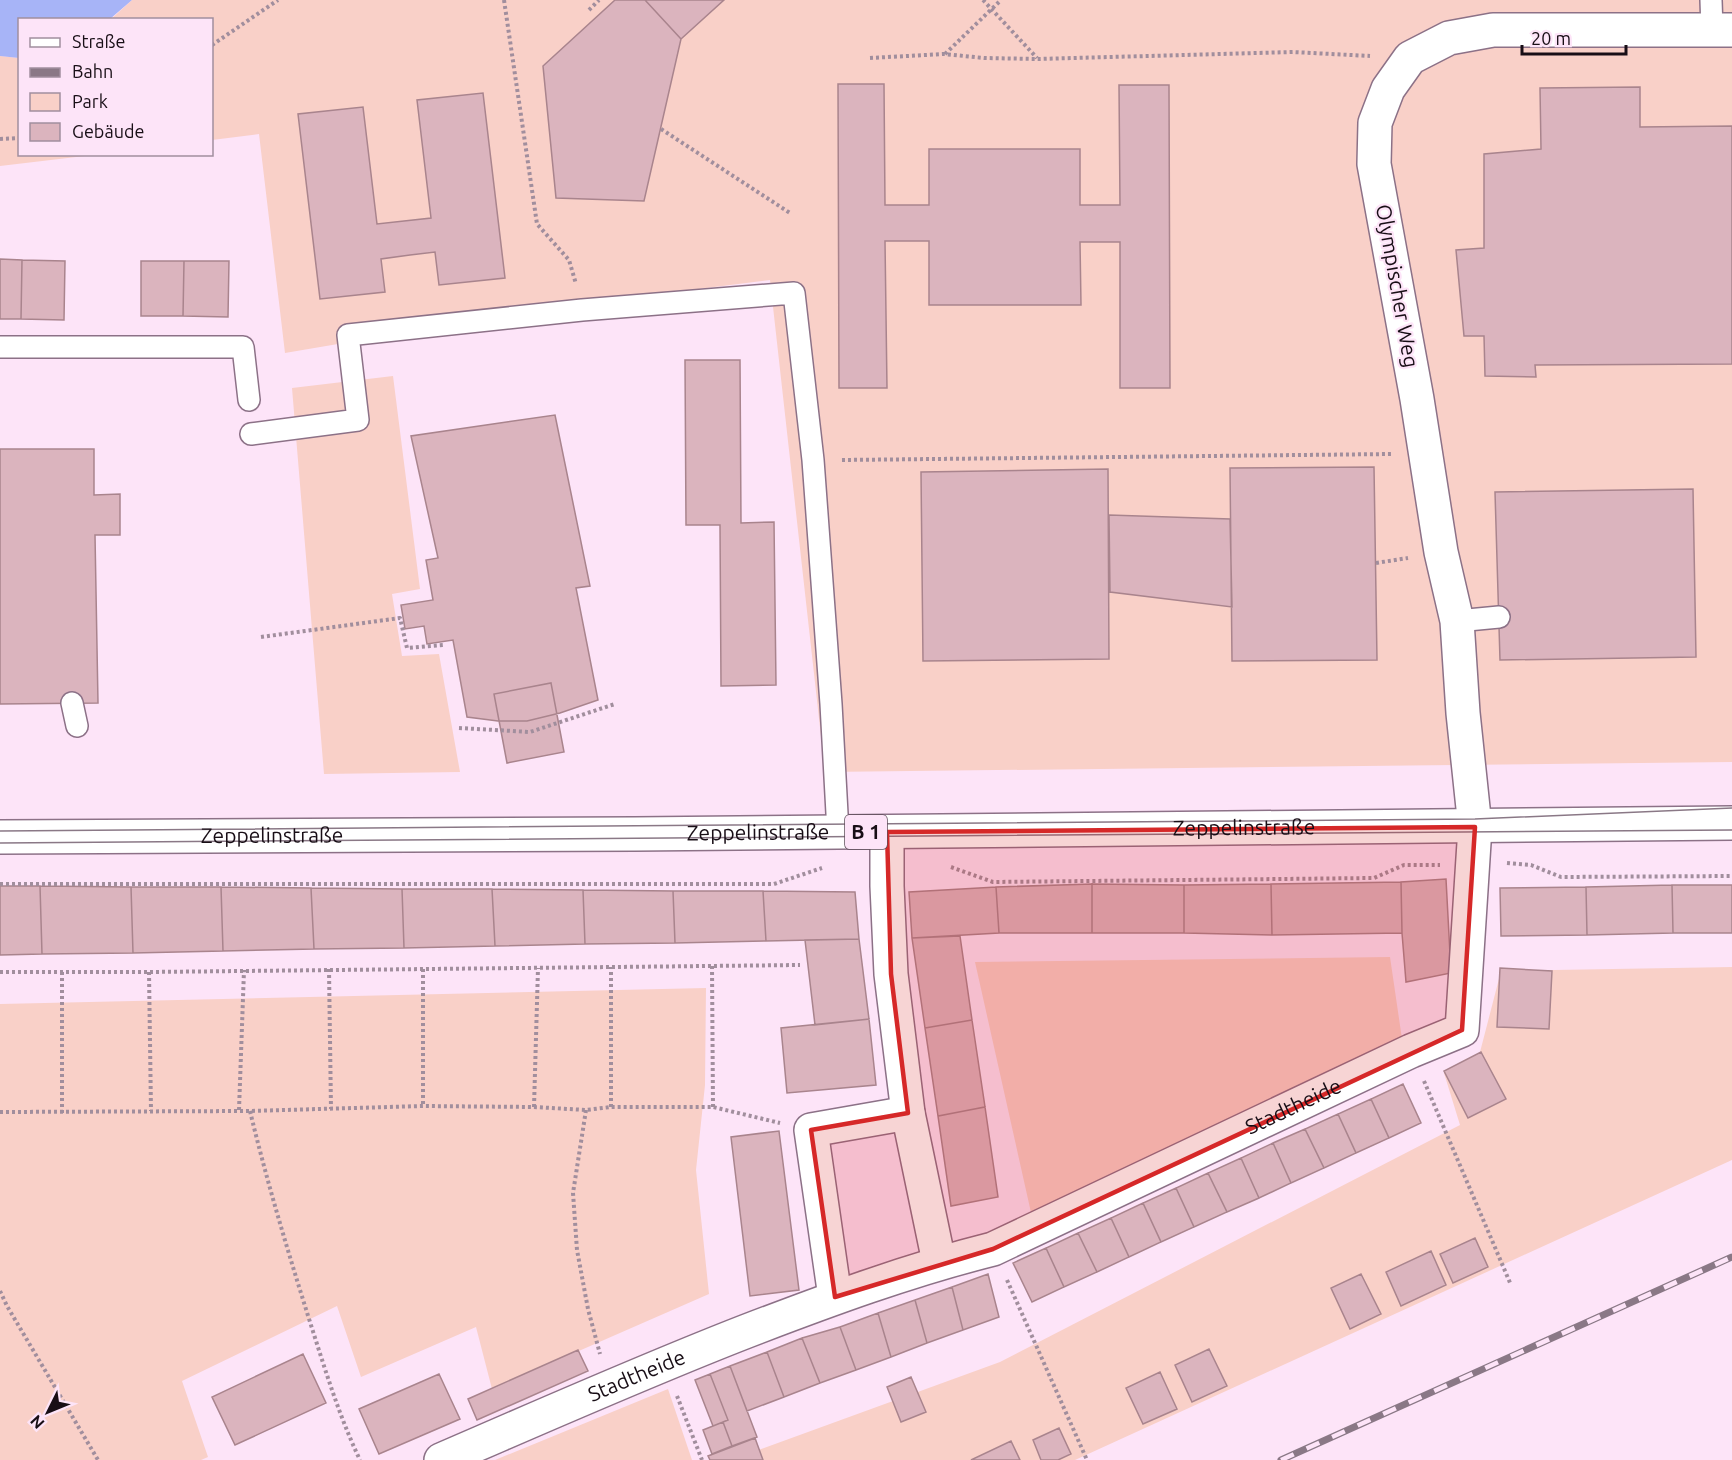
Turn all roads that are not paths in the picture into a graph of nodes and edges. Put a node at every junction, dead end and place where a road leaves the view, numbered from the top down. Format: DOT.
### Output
graph roads {
  1 [pos="1718,20"];
  2 [pos="0,347"];
  3 [pos="249,400"];
  4 [pos="251,434"];
  5 [pos="1499,617"];
  6 [pos="1457,621"];
  7 [pos="72,703"];
  8 [pos="77,726"];
  9 [pos="1732,823"];
  10 [pos="1475,827"];
  11 [pos="838,832"];
  12 [pos="887,832"];
  13 [pos="0,837"];
  14 [pos="908,1113"];
  15 [pos="939,1262"];
  16 [pos="835,1297"];
  17 [pos="441,1460"];
  1 -- 6 [label="street, Olympischer Weg"];
  2 -- 3 [label="lane"];
  4 -- 11 [label="lane"];
  5 -- 6 [label="lane"];
  6 -- 10 [label="street, Olympischer Weg"];
  7 -- 8 [label="lane"];
  9 -- 10 [label="street, Zeppelinstraße / B 1"];
  10 -- 12 [label="street, Zeppelinstraße / B 1"];
  10 -- 15 [label="street, Stadtheide"];
  11 -- 12 [label="street, Zeppelinstraße / B 1"];
  11 -- 13 [label="street, Zeppelinstraße / B 1"];
  12 -- 14 [label="street"];
  14 -- 15 [label="street"];
  14 -- 16 [label="street"];
  15 -- 16 [label="street, Stadtheide"];
  16 -- 17 [label="street, Stadtheide"];
}
